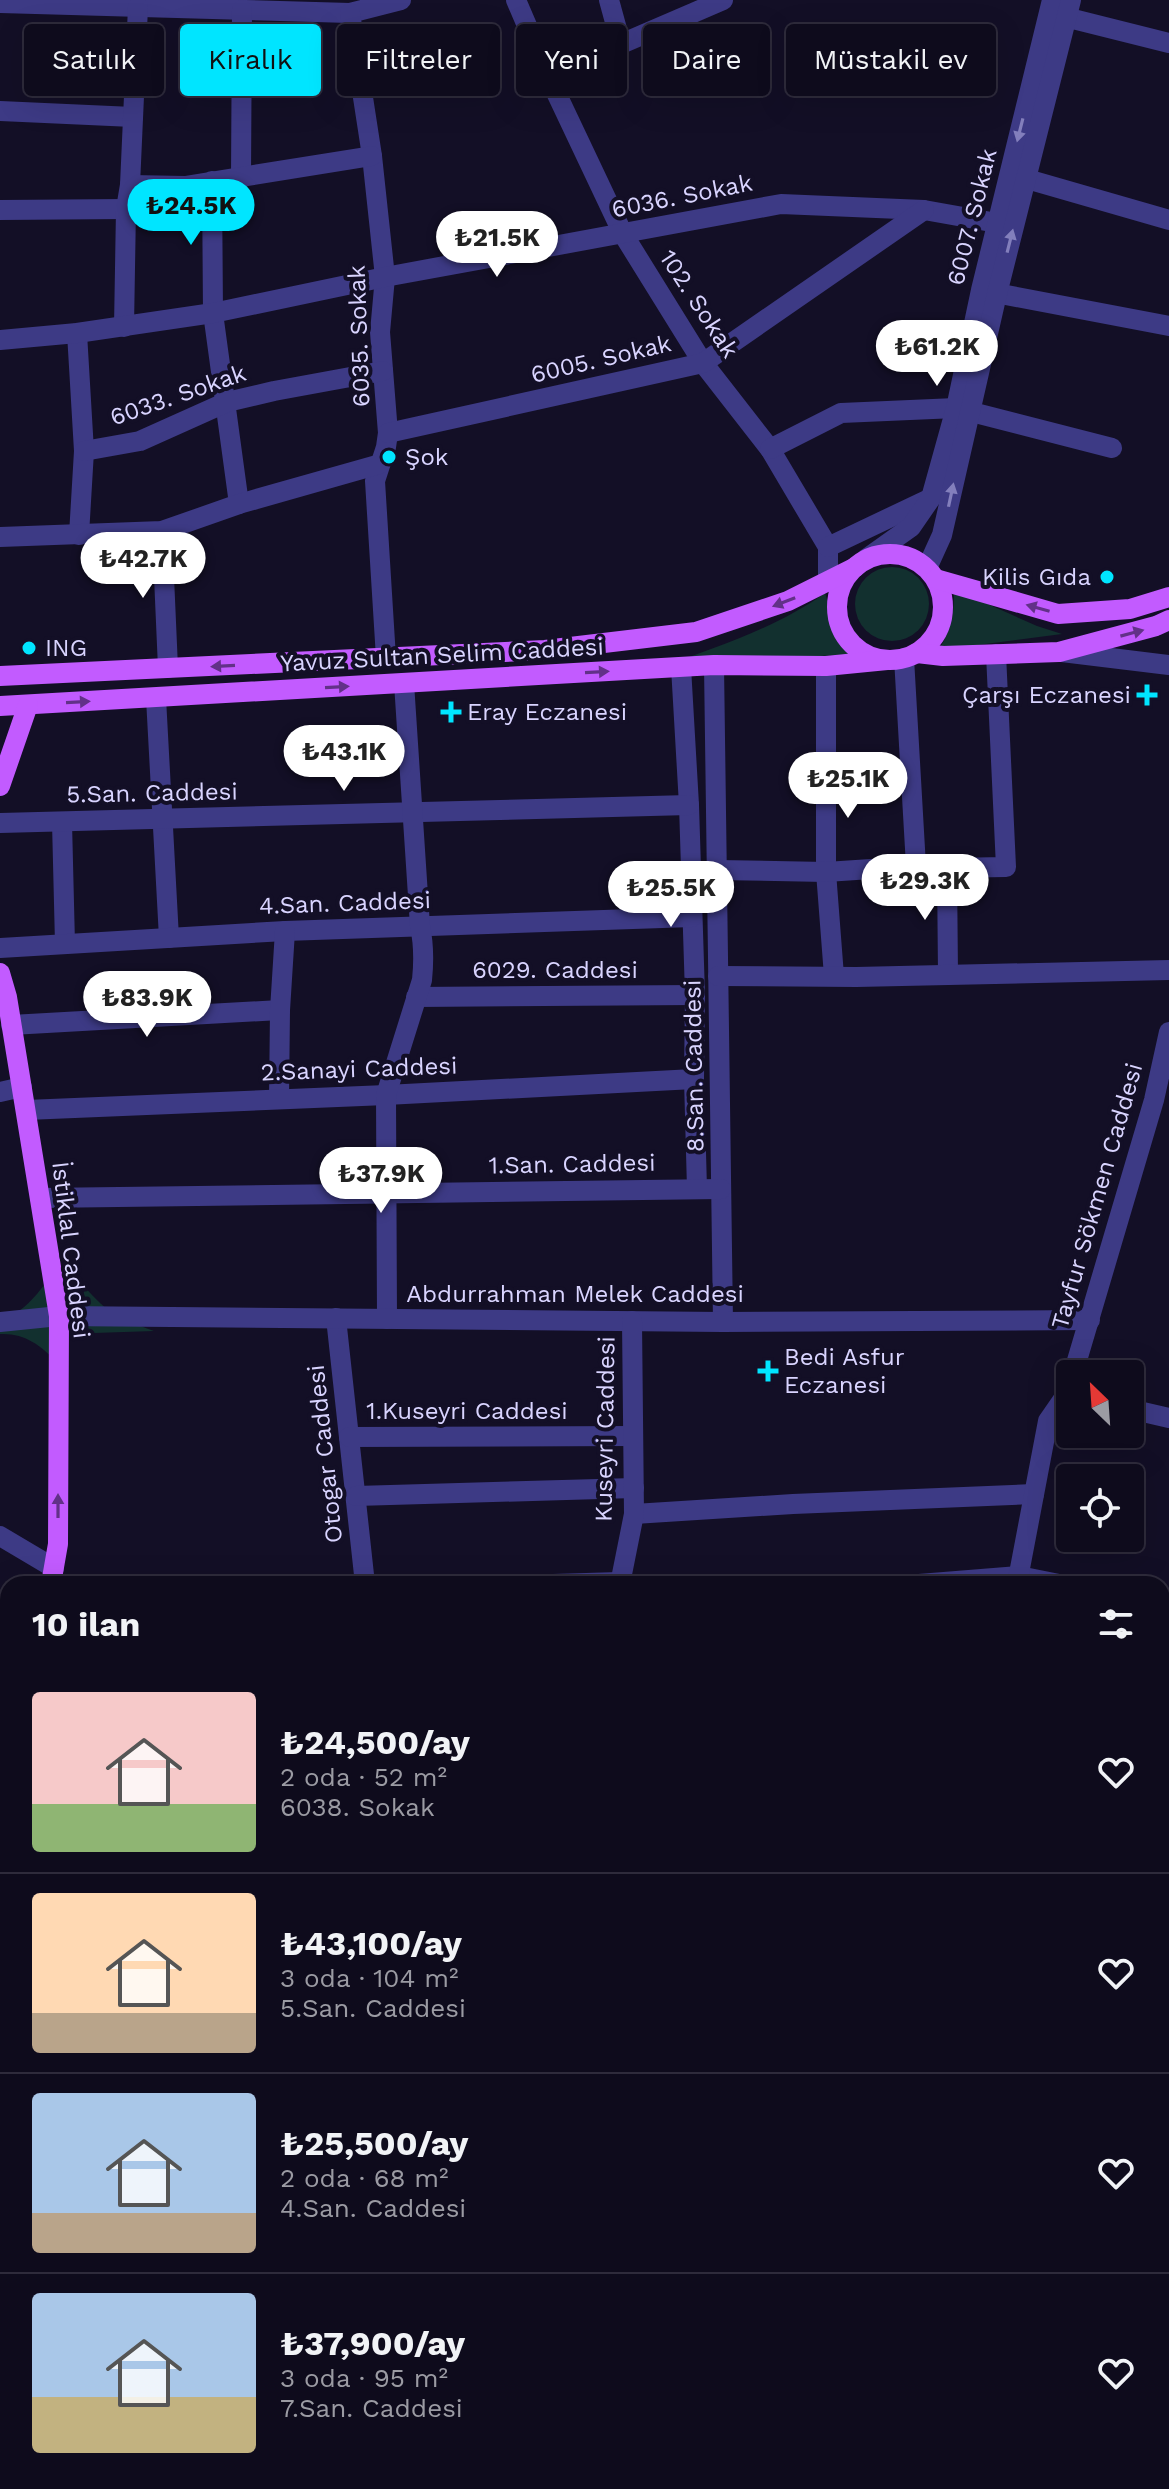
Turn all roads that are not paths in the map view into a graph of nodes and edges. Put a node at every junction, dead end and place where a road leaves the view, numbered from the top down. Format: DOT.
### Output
graph roads {
  1 [pos="401,0"];
  2 [pos="516,0"];
  3 [pos="609,0"];
  4 [pos="723,0"];
  5 [pos="0,3"];
  6 [pos="138,7"];
  7 [pos="1060,8"];
  8 [pos="242,10"];
  9 [pos="350,13"];
  10 [pos="526,24"];
  11 [pos="616,24"];
  12 [pos="627,41"];
  13 [pos="1169,43"];
  14 [pos="558,96"];
  15 [pos="0,111"];
  16 [pos="133,117"];
  17 [pos="372,156"];
  18 [pos="241,176"];
  19 [pos="1018,176"];
  20 [pos="212,181"];
  21 [pos="130,185"];
  22 [pos="126,209"];
  23 [pos="0,210"];
  24 [pos="924,210"];
  25 [pos="1169,220"];
  26 [pos="997,223"];
  27 [pos="623,234"];
  28 [pos="385,277"];
  29 [pos="989,292"];
  30 [pos="213,313"];
  31 [pos="1169,326"];
  32 [pos="124,327"];
  33 [pos="77,333"];
  34 [pos="0,340"];
  35 [pos="703,363"];
  36 [pos="383,371"];
  37 [pos="227,402"];
  38 [pos="962,410"];
  39 [pos="388,433"];
  40 [pos="1112,448"];
  41 [pos="770,449"];
  42 [pos="84,451"];
  43 [pos="380,464"];
  44 [pos="931,498"];
  45 [pos="239,504"];
  46 [pos="162,531"];
  47 [pos="79,535"];
  48 [pos="0,537"];
  49 [pos="828,547"];
  50 [pos="860,564"];
  51 [pos="931,574"];
  52 [pos="828,582"];
  53 [pos="1169,597"];
  54 [pos="1169,620"];
  55 [pos="1059,652"];
  56 [pos="996,654"];
  57 [pos="903,657"];
  58 [pos="386,658"];
  59 [pos="714,665"];
  60 [pos="1169,665"];
  61 [pos="826,666"];
  62 [pos="681,667"];
  63 [pos="168,668"];
  64 [pos="0,676"];
  65 [pos="404,683"];
  66 [pos="156,698"];
  67 [pos="28,705"];
  68 [pos="0,706"];
  69 [pos="0,786"];
  70 [pos="689,805"];
  71 [pos="413,813"];
  72 [pos="162,819"];
  73 [pos="62,822"];
  74 [pos="0,823"];
  75 [pos="916,866"];
  76 [pos="947,868"];
  77 [pos="717,870"];
  78 [pos="826,872"];
  79 [pos="692,917"];
  80 [pos="420,926"];
  81 [pos="285,931"];
  82 [pos="169,938"];
  83 [pos="65,944"];
  84 [pos="0,948"];
  85 [pos="1169,970"];
  86 [pos="0,973"];
  87 [pos="948,975"];
  88 [pos="718,976"];
  89 [pos="834,976"];
  90 [pos="695,995"];
  91 [pos="416,997"];
  92 [pos="4,998"];
  93 [pos="280,1010"];
  94 [pos="11,1025"];
  95 [pos="1169,1032"];
  96 [pos="1166,1060"];
  97 [pos="694,1079"];
  98 [pos="22,1087"];
  99 [pos="0,1092"];
  100 [pos="386,1095"];
  101 [pos="279,1099"];
  102 [pos="26,1110"];
  103 [pos="697,1189"];
  104 [pos="721,1189"];
  105 [pos="386,1193"];
  106 [pos="40,1198"];
  107 [pos="59,1316"];
  108 [pos="336,1318"];
  109 [pos="387,1319"];
  110 [pos="1090,1320"];
  111 [pos="632,1321"];
  112 [pos="0,1322"];
  113 [pos="723,1322"];
  114 [pos="1077,1360"];
  115 [pos="1056,1410"];
  116 [pos="1144,1412"];
  117 [pos="1169,1418"];
  118 [pos="633,1436"];
  119 [pos="349,1437"];
  120 [pos="634,1488"];
  121 [pos="1034,1494"];
  122 [pos="356,1496"];
  123 [pos="634,1514"];
  124 [pos="0,1536"];
  125 [pos="53,1576"];
  126 [pos="364,1576"];
  127 [pos="624,1576"];
  128 [pos="1019,1576"];
  1 -- 9 [label="street"];
  2 -- 10 [label="street, 102. Sokak"];
  3 -- 11 [label="street"];
  4 -- 12 [label="street"];
  5 -- 6 [label="street"];
  6 -- 8 [label="street"];
  6 -- 16 [label="street"];
  7 -- 13 [label="street"];
  7 -- 19 [label="street, 6007. Sokak"];
  8 -- 9 [label="street"];
  8 -- 18 [label="street"];
  9 -- 17 [label="street, 6035. Sokak"];
  14 -- 27 [label="street, 102. Sokak"];
  15 -- 16 [label="street"];
  16 -- 21 [label="street"];
  17 -- 18 [label="street"];
  17 -- 28 [label="street, 6035. Sokak"];
  18 -- 20 [label="street"];
  19 -- 25 [label="street"];
  19 -- 26 [label="street, 6007. Sokak"];
  29 -- 19 [label="street, 6007. Sokak, one-way"];
  20 -- 21 [label="street"];
  20 -- 30 [label="street"];
  21 -- 22 [label="street"];
  22 -- 23 [label="street"];
  22 -- 32 [label="street"];
  24 -- 26 [label="street, 6036. Sokak"];
  24 -- 27 [label="street, 6036. Sokak"];
  24 -- 35 [label="street, 6005. Sokak"];
  26 -- 29 [label="street, 6007. Sokak"];
  27 -- 28 [label="street, 6036. Sokak"];
  27 -- 35 [label="street, 102. Sokak"];
  28 -- 30 [label="street, 6036. Sokak"];
  28 -- 36 [label="street, 6035. Sokak"];
  29 -- 31 [label="street"];
  29 -- 38 [label="street, 6007. Sokak"];
  30 -- 32 [label="street, 6036. Sokak"];
  30 -- 37 [label="street"];
  32 -- 33 [label="street, 6036. Sokak"];
  33 -- 34 [label="street, 6036. Sokak"];
  33 -- 42 [label="street"];
  35 -- 39 [label="street, 6005. Sokak"];
  35 -- 41 [label="street, 102. Sokak"];
  36 -- 37 [label="street, 6033. Sokak"];
  36 -- 39 [label="street, 6035. Sokak"];
  37 -- 42 [label="street, 6033. Sokak"];
  37 -- 45 [label="street"];
  38 -- 40 [label="street"];
  38 -- 41 [label="street"];
  38 -- 44 [label="street, 6007. Sokak"];
  51 -- 38 [label="street, 6007. Sokak, one-way"];
  39 -- 43 [label="street, 6035. Sokak"];
  41 -- 49 [label="street, 102. Sokak"];
  42 -- 47 [label="street"];
  43 -- 45 [label="street"];
  43 -- 58 [label="street, 6035. Sokak"];
  44 -- 49 [label="street"];
  44 -- 50 [label="street, 6007. Sokak"];
  45 -- 46 [label="street"];
  46 -- 47 [label="street"];
  46 -- 63 [label="street"];
  47 -- 48 [label="street"];
  49 -- 52 [label="street"];
  50 -- 51 [label="main road, Yavuz Sultan Selim Caddesi"];
  50 -- 52 [label="main road, Yavuz Sultan Selim Caddesi"];
  50 -- 57 [label="main road, Yavuz Sultan Selim Caddesi"];
  53 -- 51 [label="main road, Yavuz Sultan Selim Caddesi, one-way"];
  51 -- 57 [label="main road"];
  52 -- 58 [label="main road, Yavuz Sultan Selim Caddesi, one-way"];
  55 -- 54 [label="main road, Yavuz Sultan Selim Caddesi, one-way"];
  55 -- 56 [label="main road, Yavuz Sultan Selim Caddesi"];
  55 -- 60 [label="street"];
  56 -- 57 [label="main road, Yavuz Sultan Selim Caddesi"];
  56 -- 76 [label="street"];
  57 -- 61 [label="main road, Yavuz Sultan Selim Caddesi"];
  57 -- 75 [label="street"];
  58 -- 63 [label="main road, Yavuz Sultan Selim Caddesi, one-way"];
  59 -- 61 [label="main road, Yavuz Sultan Selim Caddesi"];
  59 -- 62 [label="main road, Yavuz Sultan Selim Caddesi"];
  59 -- 77 [label="street, 8.San. Caddesi"];
  61 -- 78 [label="street"];
  65 -- 62 [label="main road, Yavuz Sultan Selim Caddesi, one-way"];
  62 -- 70 [label="street, 8.San. Caddesi"];
  63 -- 64 [label="main road, Yavuz Sultan Selim Caddesi"];
  66 -- 65 [label="main road, Yavuz Sultan Selim Caddesi, one-way"];
  65 -- 71 [label="street"];
  67 -- 66 [label="main road, Yavuz Sultan Selim Caddesi, one-way"];
  66 -- 72 [label="street"];
  67 -- 68 [label="main road, Yavuz Sultan Selim Caddesi"];
  67 -- 69 [label="main road"];
  70 -- 71 [label="street, 5.San. Caddesi"];
  70 -- 79 [label="street, 8.San. Caddesi"];
  71 -- 72 [label="street, 5.San. Caddesi"];
  71 -- 80 [label="street"];
  72 -- 73 [label="street, 5.San. Caddesi"];
  72 -- 82 [label="street"];
  73 -- 74 [label="street, 5.San. Caddesi"];
  73 -- 83 [label="street"];
  75 -- 76 [label="street"];
  75 -- 78 [label="street"];
  76 -- 87 [label="street"];
  77 -- 78 [label="street"];
  77 -- 88 [label="street, 8.San. Caddesi"];
  78 -- 89 [label="street"];
  79 -- 80 [label="street, 4.San. Caddesi"];
  79 -- 90 [label="street, 8.San. Caddesi"];
  80 -- 81 [label="street, 4.San. Caddesi"];
  80 -- 91 [label="street"];
  81 -- 82 [label="street, 4.San. Caddesi"];
  81 -- 93 [label="street"];
  82 -- 83 [label="street, 4.San. Caddesi"];
  83 -- 84 [label="street, 4.San. Caddesi"];
  85 -- 87 [label="street"];
  86 -- 92 [label="main road, İstiklal Caddesi"];
  87 -- 89 [label="street"];
  88 -- 89 [label="street"];
  88 -- 104 [label="street, 8.San. Caddesi"];
  90 -- 91 [label="street, 6029. Caddesi"];
  90 -- 97 [label="street, 8.San. Caddesi"];
  91 -- 100 [label="street"];
  92 -- 94 [label="main road, İstiklal Caddesi"];
  93 -- 94 [label="street"];
  93 -- 101 [label="street"];
  94 -- 98 [label="main road, İstiklal Caddesi"];
  95 -- 96 [label="street, Tayfur Sökmen Caddesi"];
  96 -- 110 [label="street, Tayfur Sökmen Caddesi"];
  97 -- 100 [label="street, 2.Sanayi Caddesi"];
  97 -- 103 [label="street, 8.San. Caddesi"];
  98 -- 99 [label="street"];
  98 -- 102 [label="main road, İstiklal Caddesi"];
  100 -- 101 [label="street, 2.Sanayi Caddesi"];
  100 -- 105 [label="street"];
  101 -- 102 [label="street, 2.Sanayi Caddesi"];
  102 -- 106 [label="main road, İstiklal Caddesi"];
  103 -- 104 [label="street, 1.San. Caddesi"];
  103 -- 105 [label="street, 1.San. Caddesi"];
  104 -- 113 [label="street, 8.San. Caddesi"];
  105 -- 106 [label="street, 1.San. Caddesi"];
  105 -- 109 [label="street"];
  106 -- 107 [label="main road, İstiklal Caddesi"];
  107 -- 108 [label="street, Abdurrahman Melek Caddesi"];
  107 -- 112 [label="street, Abdurrahman Melek Caddesi"];
  125 -- 107 [label="main road, İstiklal Caddesi, one-way"];
  108 -- 109 [label="street, Abdurrahman Melek Caddesi"];
  108 -- 119 [label="street, Otogar Caddesi"];
  109 -- 111 [label="street, Abdurrahman Melek Caddesi"];
  110 -- 113 [label="street, Abdurrahman Melek Caddesi"];
  110 -- 114 [label="street, Tayfur Sökmen Caddesi"];
  111 -- 113 [label="street, Abdurrahman Melek Caddesi"];
  111 -- 118 [label="street, Kuseyri Caddesi"];
  115 -- 121 [label="street"];
  116 -- 117 [label="street"];
  118 -- 119 [label="street, 1.Kuseyri Caddesi"];
  118 -- 120 [label="street, Kuseyri Caddesi"];
  119 -- 122 [label="street, Otogar Caddesi"];
  120 -- 122 [label="street"];
  120 -- 123 [label="street, Kuseyri Caddesi"];
  121 -- 123 [label="street"];
  121 -- 128 [label="street"];
  122 -- 126 [label="street, Otogar Caddesi"];
  123 -- 127 [label="street, Kuseyri Caddesi"];
  124 -- 125 [label="street"];
}
